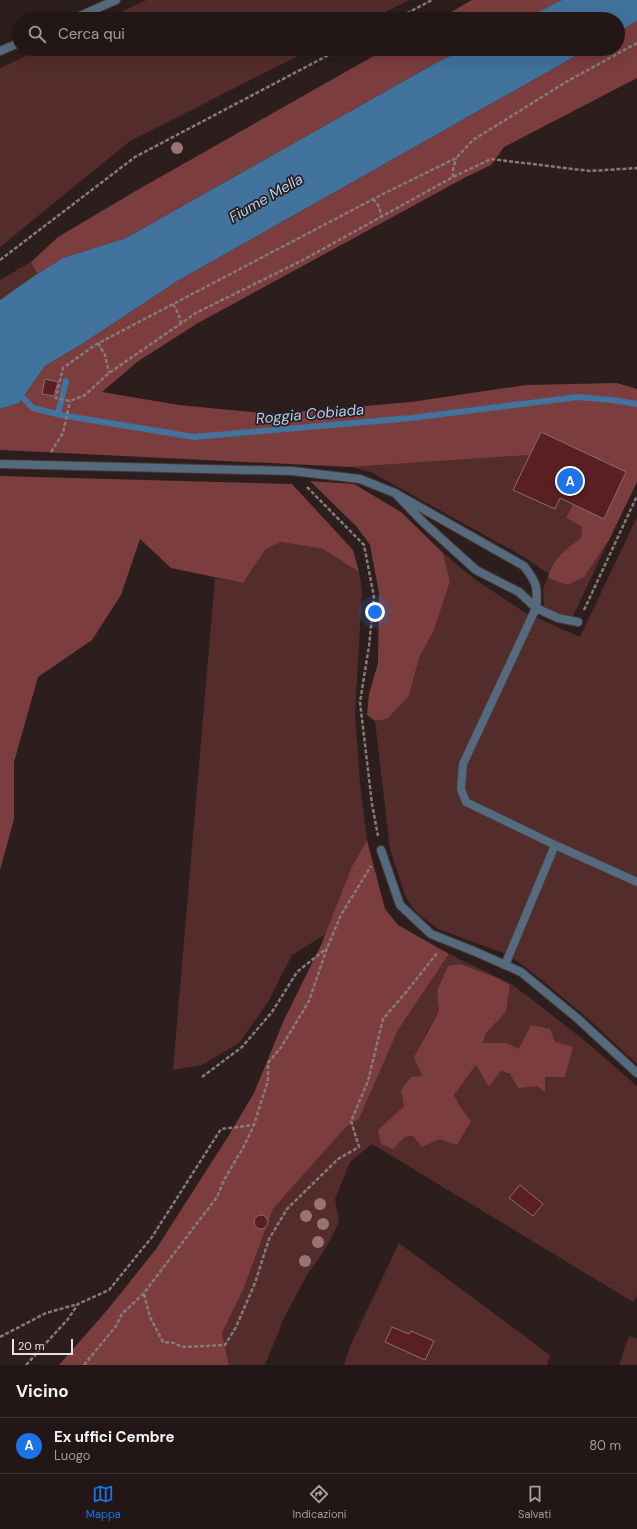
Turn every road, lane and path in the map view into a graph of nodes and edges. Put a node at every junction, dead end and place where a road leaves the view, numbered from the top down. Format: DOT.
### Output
graph roads {
  1 [pos="116,0"];
  2 [pos="432,0"];
  3 [pos="89,12"];
  4 [pos="409,12"];
  5 [pos="637,43"];
  6 [pos="12,46"];
  7 [pos="625,50"];
  8 [pos="0,51"];
  9 [pos="327,56"];
  10 [pos="613,56"];
  11 [pos="456,158"];
  12 [pos="637,168"];
  13 [pos="453,177"];
  14 [pos="373,199"];
  15 [pos="382,216"];
  16 [pos="0,260"];
  17 [pos="172,304"];
  18 [pos="182,323"];
  19 [pos="98,343"];
  20 [pos="109,373"];
  21 [pos="70,401"];
  22 [pos="0,464"];
  23 [pos="43,464"];
  24 [pos="292,471"];
  25 [pos="395,493"];
  26 [pos="637,496"];
  27 [pos="536,608"];
  28 [pos="578,622"];
  29 [pos="555,845"];
  30 [pos="381,850"];
  31 [pos="637,882"];
  32 [pos="446,940"];
  33 [pos="327,948"];
  34 [pos="505,965"];
  35 [pos="637,1073"];
  36 [pos="202,1077"];
  37 [pos="254,1125"];
  38 [pos="144,1293"];
  39 [pos="78,1304"];
  40 [pos="0,1337"];
  41 [pos="26,1365"];
  42 [pos="84,1365"];
  1 -- 3 [label="street"];
  2 -- 4 [label="path"];
  5 -- 7 [label="path"];
  6 -- 8 [label="street"];
  9 -- 16 [label="path"];
  10 -- 11 [label="path"];
  11 -- 13 [label="path"];
  11 -- 14 [label="path"];
  12 -- 13 [label="path"];
  13 -- 15 [label="path"];
  14 -- 15 [label="path"];
  14 -- 17 [label="path"];
  15 -- 18 [label="path"];
  17 -- 18 [label="path"];
  17 -- 19 [label="path"];
  18 -- 20 [label="path"];
  19 -- 20 [label="path"];
  19 -- 21 [label="path"];
  20 -- 21 [label="path"];
  21 -- 23 [label="path"];
  22 -- 23 [label="street"];
  23 -- 24 [label="street"];
  24 -- 25 [label="street"];
  24 -- 30 [label="path"];
  25 -- 27 [label="street"];
  25 -- 27 [label="street"];
  26 -- 28 [label="path"];
  27 -- 28 [label="street"];
  27 -- 29 [label="street"];
  29 -- 31 [label="street"];
  29 -- 34 [label="street"];
  30 -- 32 [label="street"];
  30 -- 33 [label="path"];
  32 -- 34 [label="street"];
  32 -- 38 [label="path"];
  33 -- 36 [label="path"];
  33 -- 37 [label="path"];
  34 -- 35 [label="street"];
  37 -- 38 [label="path"];
  37 -- 39 [label="path"];
  38 -- 42 [label="path"];
  39 -- 40 [label="path"];
  39 -- 41 [label="path"];
}
